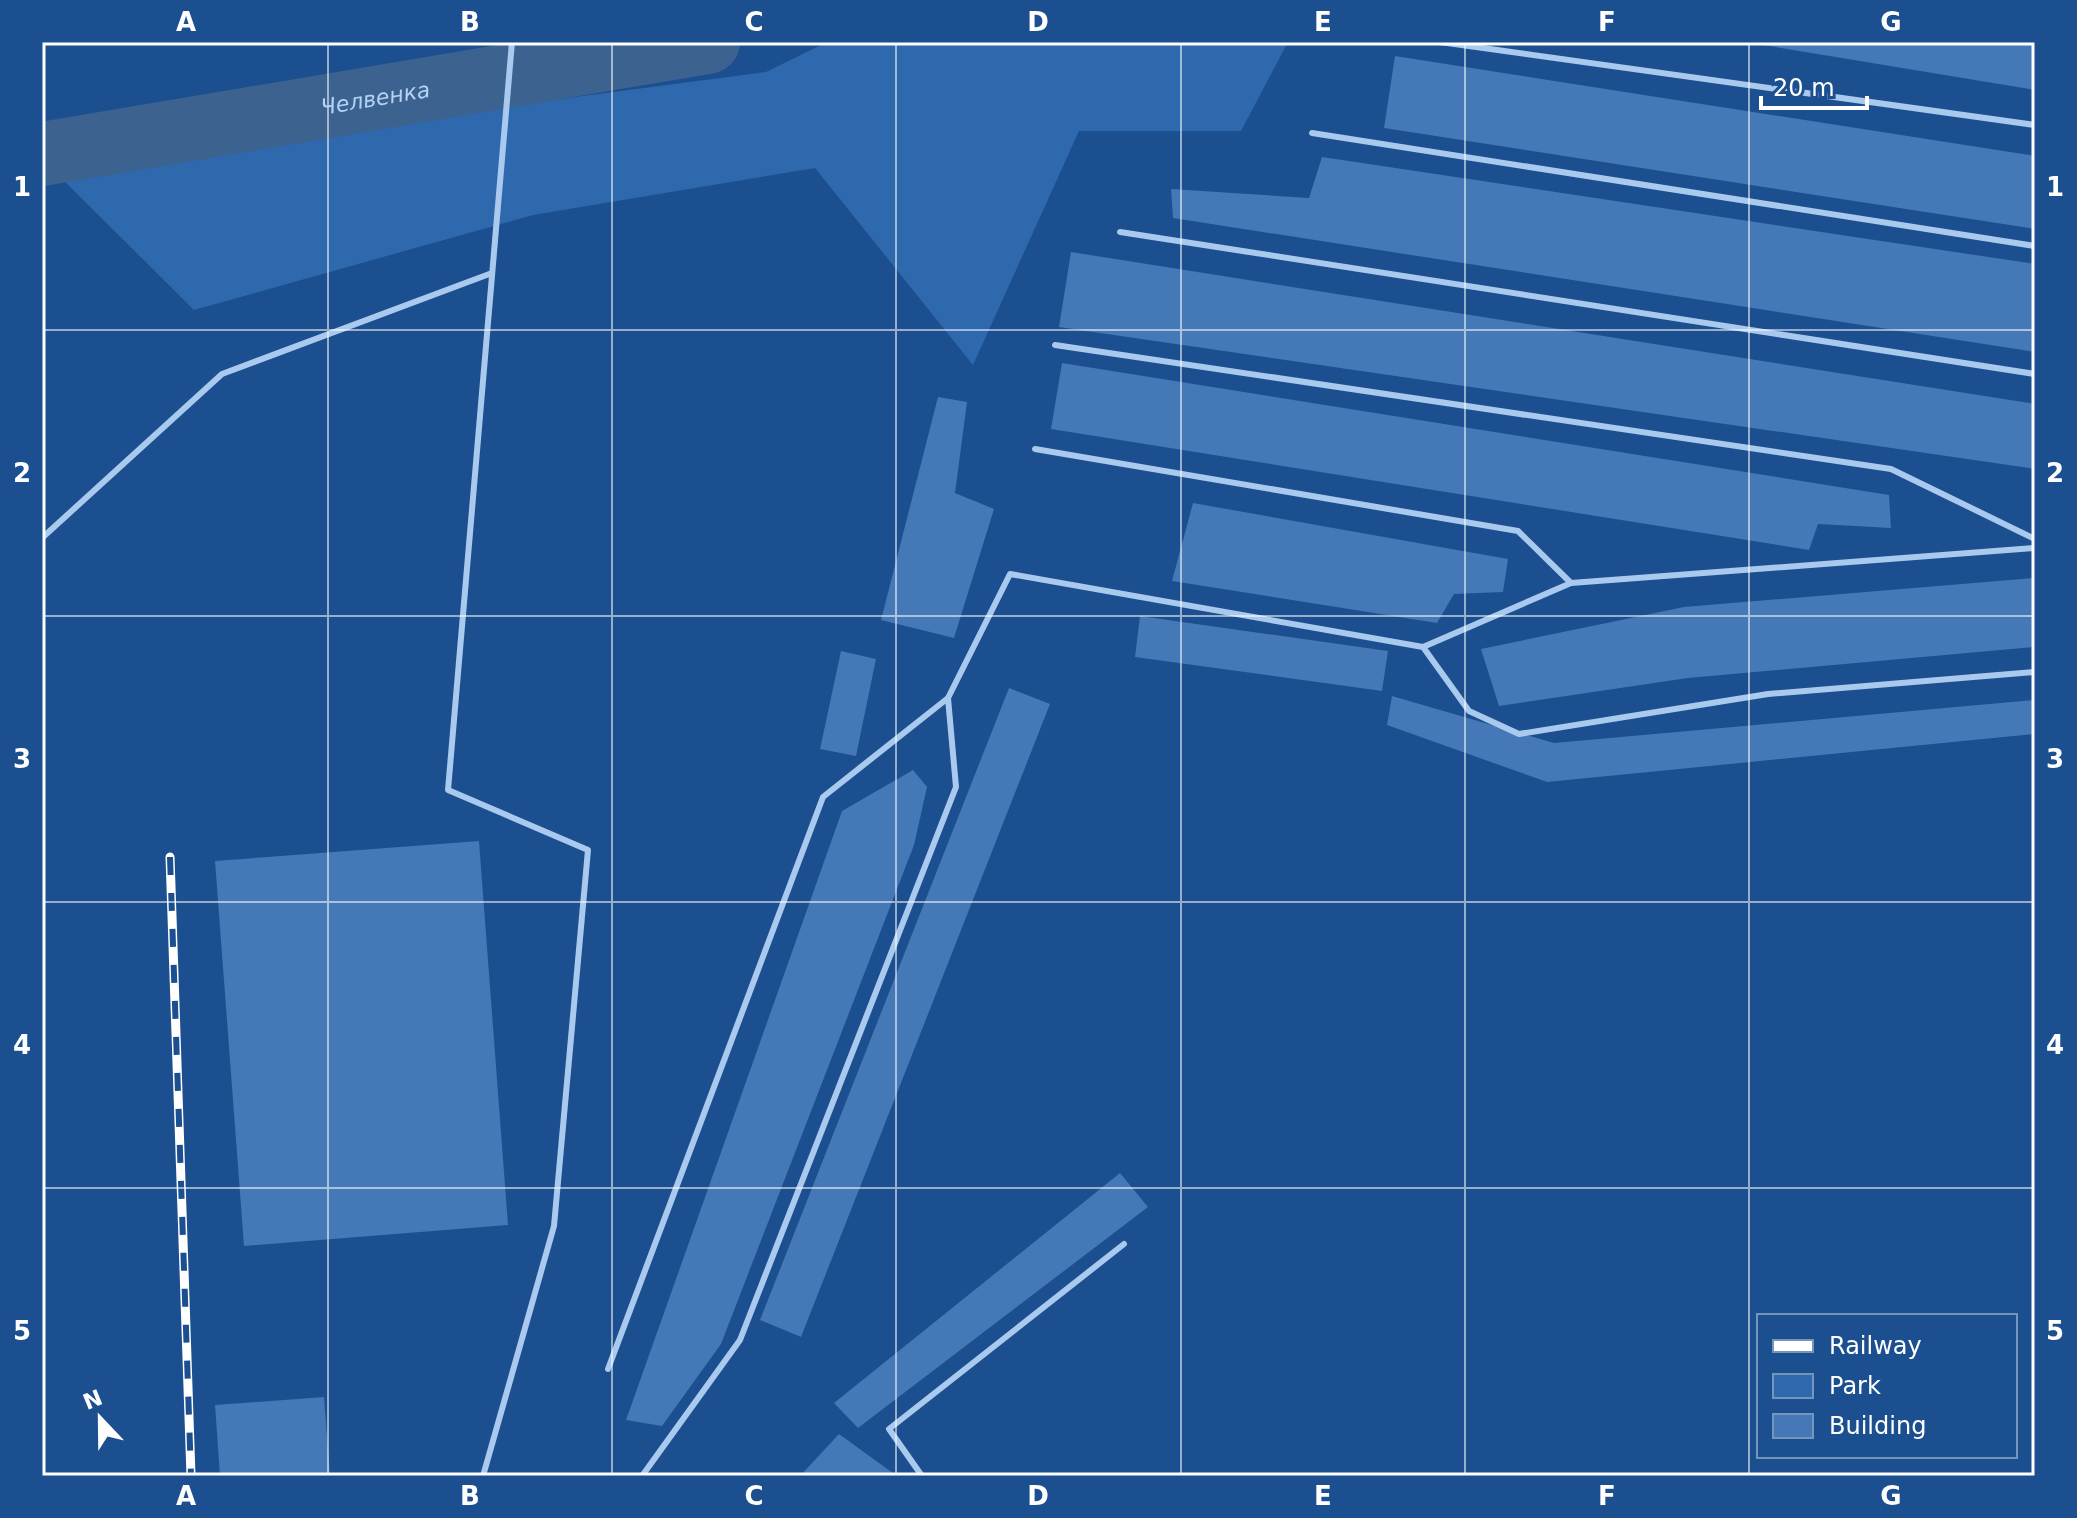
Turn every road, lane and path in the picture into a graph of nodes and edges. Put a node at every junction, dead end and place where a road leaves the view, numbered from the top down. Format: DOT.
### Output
graph roads {
  1 [pos="512,42"];
  2 [pos="1440,42"];
  3 [pos="2035,125"];
  4 [pos="1312,133"];
  5 [pos="1120,232"];
  6 [pos="2035,246"];
  7 [pos="492,273"];
  8 [pos="1055,345"];
  9 [pos="2035,374"];
  10 [pos="1035,449"];
  11 [pos="42,538"];
  12 [pos="2035,539"];
  13 [pos="2035,548"];
  14 [pos="1571,583"];
  15 [pos="1423,647"];
  16 [pos="2035,672"];
  17 [pos="948,698"];
  18 [pos="1124,1244"];
  19 [pos="608,1369"];
  20 [pos="483,1476"];
  21 [pos="642,1476"];
  22 [pos="922,1476"];
  1 -- 7 [label="lane"];
  2 -- 3 [label="lane"];
  4 -- 6 [label="lane"];
  5 -- 9 [label="lane"];
  7 -- 11 [label="lane"];
  7 -- 20 [label="lane"];
  8 -- 12 [label="lane"];
  10 -- 14 [label="lane"];
  13 -- 14 [label="lane"];
  14 -- 15 [label="lane"];
  15 -- 16 [label="lane"];
  15 -- 17 [label="lane"];
  17 -- 19 [label="lane"];
  17 -- 21 [label="lane"];
  18 -- 22 [label="lane"];
}
